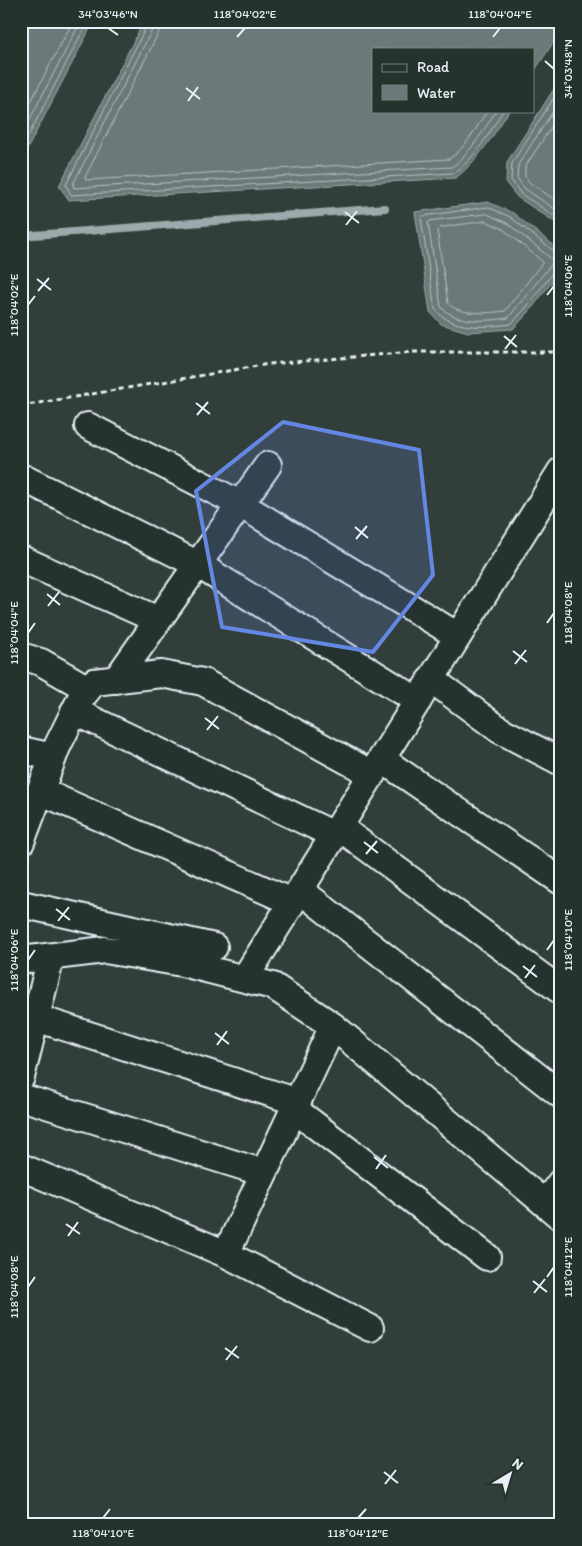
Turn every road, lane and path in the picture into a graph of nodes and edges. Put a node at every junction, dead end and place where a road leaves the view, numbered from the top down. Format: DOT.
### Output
graph roads {
  1 [pos="561,354"];
  2 [pos="21,406"];
  3 [pos="88,426"];
  4 [pos="268,465"];
  5 [pos="561,471"];
  6 [pos="21,477"];
  7 [pos="240,504"];
  8 [pos="21,559"];
  9 [pos="197,564"];
  10 [pos="158,620"];
  11 [pos="458,636"];
  12 [pos="21,656"];
  13 [pos="116,680"];
  14 [pos="88,689"];
  15 [pos="424,690"];
  16 [pos="74,711"];
  17 [pos="21,750"];
  18 [pos="53,756"];
  19 [pos="561,762"];
  20 [pos="377,767"];
  21 [pos="40,791"];
  22 [pos="23,830"];
  23 [pos="336,831"];
  24 [pos="561,881"];
  25 [pos="296,896"];
  26 [pos="21,904"];
  27 [pos="214,947"];
  28 [pos="51,957"];
  29 [pos="21,960"];
  30 [pos="245,978"];
  31 [pos="561,991"];
  32 [pos="36,1018"];
  33 [pos="333,1026"];
  34 [pos="21,1077"];
  35 [pos="561,1095"];
  36 [pos="21,1097"];
  37 [pos="296,1105"];
  38 [pos="21,1167"];
  39 [pos="264,1173"];
  40 [pos="561,1182"];
  41 [pos="553,1210"];
  42 [pos="226,1254"];
  43 [pos="487,1257"];
  44 [pos="370,1328"];
  1 -- 2 [label="path"];
  3 -- 7 [label="street"];
  4 -- 7 [label="street"];
  5 -- 11 [label="street"];
  6 -- 9 [label="street"];
  7 -- 9 [label="street"];
  7 -- 11 [label="street"];
  8 -- 10 [label="street"];
  9 -- 10 [label="street"];
  9 -- 15 [label="street"];
  10 -- 13 [label="street"];
  11 -- 15 [label="street"];
  12 -- 14 [label="street"];
  13 -- 14 [label="street"];
  13 -- 20 [label="street"];
  14 -- 16 [label="street"];
  15 -- 19 [label="street"];
  15 -- 20 [label="street"];
  16 -- 18 [label="street"];
  16 -- 23 [label="street"];
  17 -- 18 [label="street"];
  18 -- 21 [label="street"];
  20 -- 23 [label="street"];
  20 -- 24 [label="street"];
  21 -- 22 [label="street"];
  21 -- 25 [label="street"];
  23 -- 25 [label="street"];
  23 -- 31 [label="street"];
  25 -- 30 [label="street"];
  25 -- 35 [label="street"];
  26 -- 27 [label="street"];
  28 -- 29 [label="street"];
  28 -- 30 [label="street"];
  28 -- 32 [label="street"];
  30 -- 33 [label="street"];
  32 -- 34 [label="street"];
  32 -- 37 [label="street"];
  33 -- 37 [label="street"];
  33 -- 41 [label="street"];
  36 -- 39 [label="street"];
  37 -- 39 [label="street"];
  37 -- 43 [label="street"];
  38 -- 42 [label="street"];
  39 -- 42 [label="street"];
  40 -- 41 [label="street"];
  42 -- 44 [label="street"];
}
